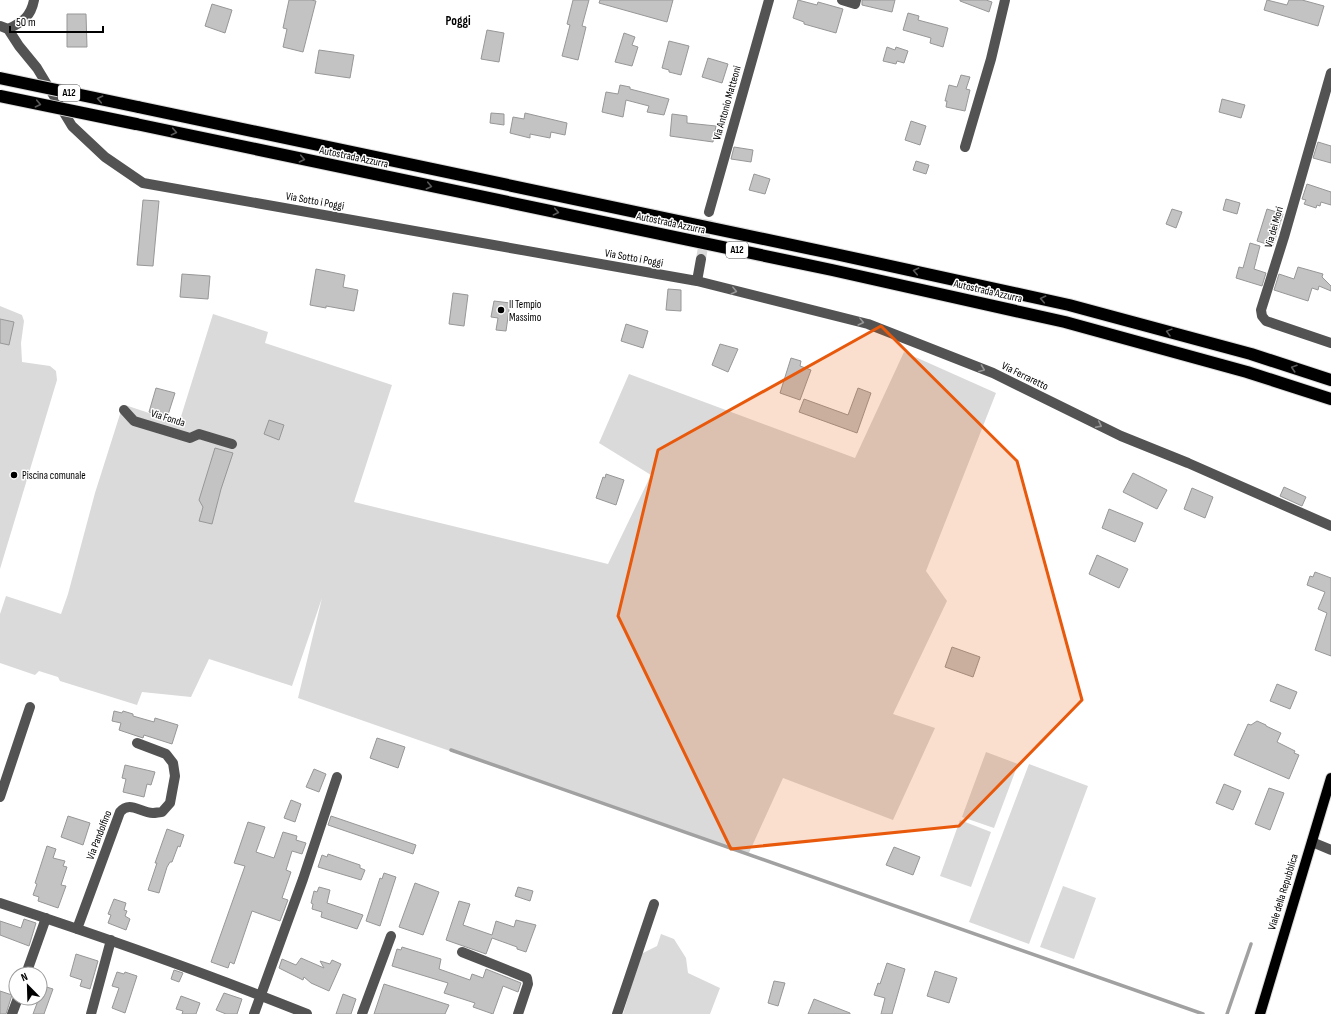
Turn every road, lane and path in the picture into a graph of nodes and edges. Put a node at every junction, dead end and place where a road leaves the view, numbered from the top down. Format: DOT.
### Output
graph roads {
  1 [pos="34,0"];
  2 [pos="769,0"];
  3 [pos="842,0"];
  4 [pos="856,0"];
  5 [pos="1005,0"];
  6 [pos="4,28"];
  7 [pos="1331,73"];
  8 [pos="0,78"];
  9 [pos="0,96"];
  10 [pos="965,147"];
  11 [pos="709,212"];
  12 [pos="701,259"];
  13 [pos="697,281"];
  14 [pos="1331,343"];
  15 [pos="1331,380"];
  16 [pos="1331,399"];
  17 [pos="124,410"];
  18 [pos="232,444"];
  19 [pos="1331,526"];
  20 [pos="30,708"];
  21 [pos="137,744"];
  22 [pos="337,777"];
  23 [pos="1331,778"];
  24 [pos="0,797"];
  25 [pos="1312,842"];
  26 [pos="1331,850"];
  27 [pos="0,903"];
  28 [pos="654,904"];
  29 [pos="46,918"];
  30 [pos="77,929"];
  31 [pos="392,936"];
  32 [pos="111,940"];
  33 [pos="462,952"];
  34 [pos="29,966"];
  35 [pos="261,996"];
  36 [pos="91,1014"];
  37 [pos="254,1014"];
  38 [pos="307,1014"];
  39 [pos="362,1014"];
  40 [pos="518,1014"];
  41 [pos="618,1014"];
  42 [pos="1260,1014"];
  1 -- 6 [label="street"];
  2 -- 11 [label="street, Via Antonio Matteoni"];
  3 -- 4 [label="street"];
  5 -- 10 [label="street"];
  6 -- 13 [label="street, Via Sotto i Poggi"];
  7 -- 14 [label="street, Via dei Mori"];
  15 -- 8 [label="highway, Autostrada Azzurra / A12, one-way, bridge"];
  9 -- 16 [label="highway, Autostrada Azzurra / A12, one-way, bridge"];
  12 -- 13 [label="street"];
  13 -- 19 [label="street, Via Ferraretto, one-way"];
  17 -- 18 [label="street, Via Fonda"];
  20 -- 24 [label="street"];
  21 -- 30 [label="street, Via Pandolfino"];
  22 -- 35 [label="street"];
  23 -- 25 [label="main road, Viale della Repubblica"];
  25 -- 26 [label="street"];
  25 -- 42 [label="main road, Viale della Repubblica"];
  27 -- 29 [label="street"];
  28 -- 41 [label="street"];
  29 -- 30 [label="street"];
  29 -- 34 [label="street"];
  30 -- 32 [label="street"];
  31 -- 39 [label="street"];
  32 -- 35 [label="street"];
  32 -- 36 [label="street"];
  33 -- 40 [label="street"];
  35 -- 37 [label="street"];
  35 -- 38 [label="street"];
}
